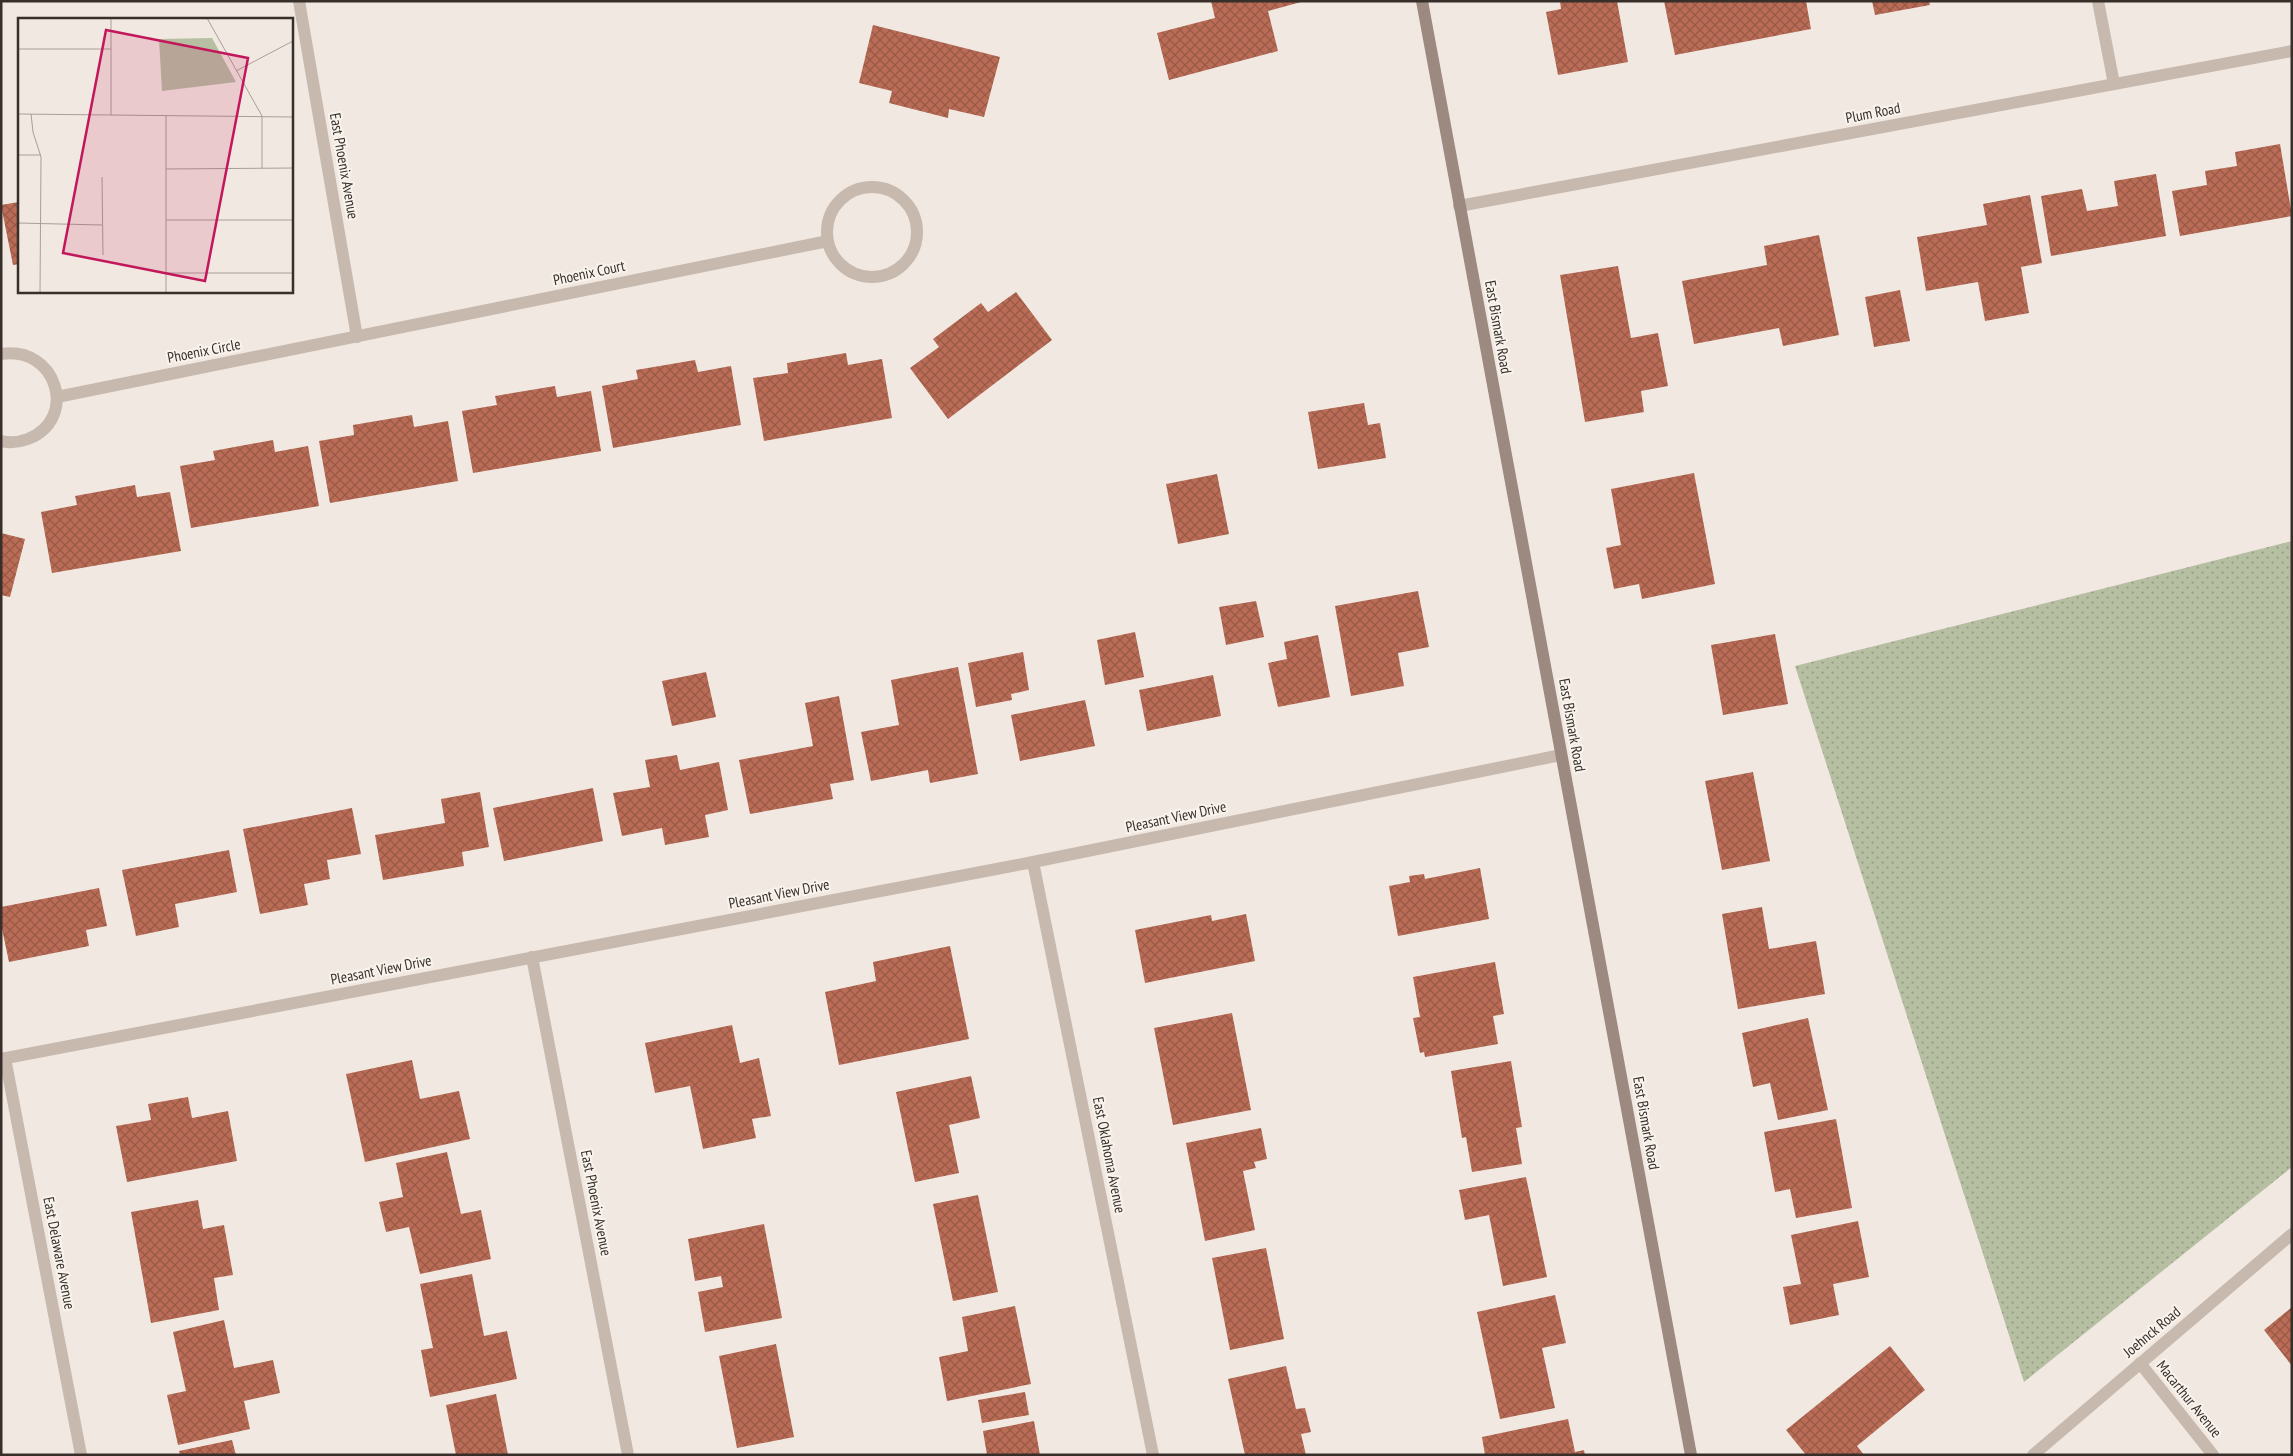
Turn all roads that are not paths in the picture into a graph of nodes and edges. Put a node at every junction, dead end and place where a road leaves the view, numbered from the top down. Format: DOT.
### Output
graph roads {
  1 [pos="299,1"];
  2 [pos="1422,1"];
  3 [pos="2098,1"];
  4 [pos="2292,51"];
  5 [pos="2114,84"];
  6 [pos="1460,206"];
  7 [pos="828,241"];
  8 [pos="357,337"];
  9 [pos="1,354"];
  10 [pos="57,397"];
  11 [pos="1,441"];
  12 [pos="1561,755"];
  13 [pos="1033,862"];
  14 [pos="532,958"];
  15 [pos="3,1058"];
  16 [pos="2292,1234"];
  17 [pos="2140,1363"];
  18 [pos="80,1455"];
  19 [pos="628,1455"];
  20 [pos="1153,1455"];
  21 [pos="1691,1455"];
  22 [pos="2033,1455"];
  23 [pos="2213,1455"];
  1 -- 8 [label="street, East Phoenix Avenue"];
  2 -- 6 [label="street, East Bismark Road"];
  3 -- 5 [label="street"];
  4 -- 5 [label="street, Plum Road"];
  5 -- 6 [label="street, Plum Road"];
  6 -- 12 [label="street, East Bismark Road"];
  7 -- 7 [label="street"];
  7 -- 8 [label="street, Phoenix Court"];
  8 -- 10 [label="street, Phoenix Circle"];
  9 -- 10 [label="street"];
  10 -- 11 [label="street"];
  12 -- 13 [label="street, Pleasant View Drive"];
  12 -- 21 [label="street, East Bismark Road"];
  13 -- 14 [label="street, Pleasant View Drive"];
  13 -- 20 [label="street, East Oklahoma Avenue"];
  14 -- 15 [label="street, Pleasant View Drive"];
  14 -- 19 [label="street, East Phoenix Avenue"];
  15 -- 18 [label="street, East Delaware Avenue"];
  16 -- 17 [label="street, Joehnck Road"];
  17 -- 22 [label="street, Joehnck Road"];
  17 -- 23 [label="street, Macarthur Avenue"];
}
